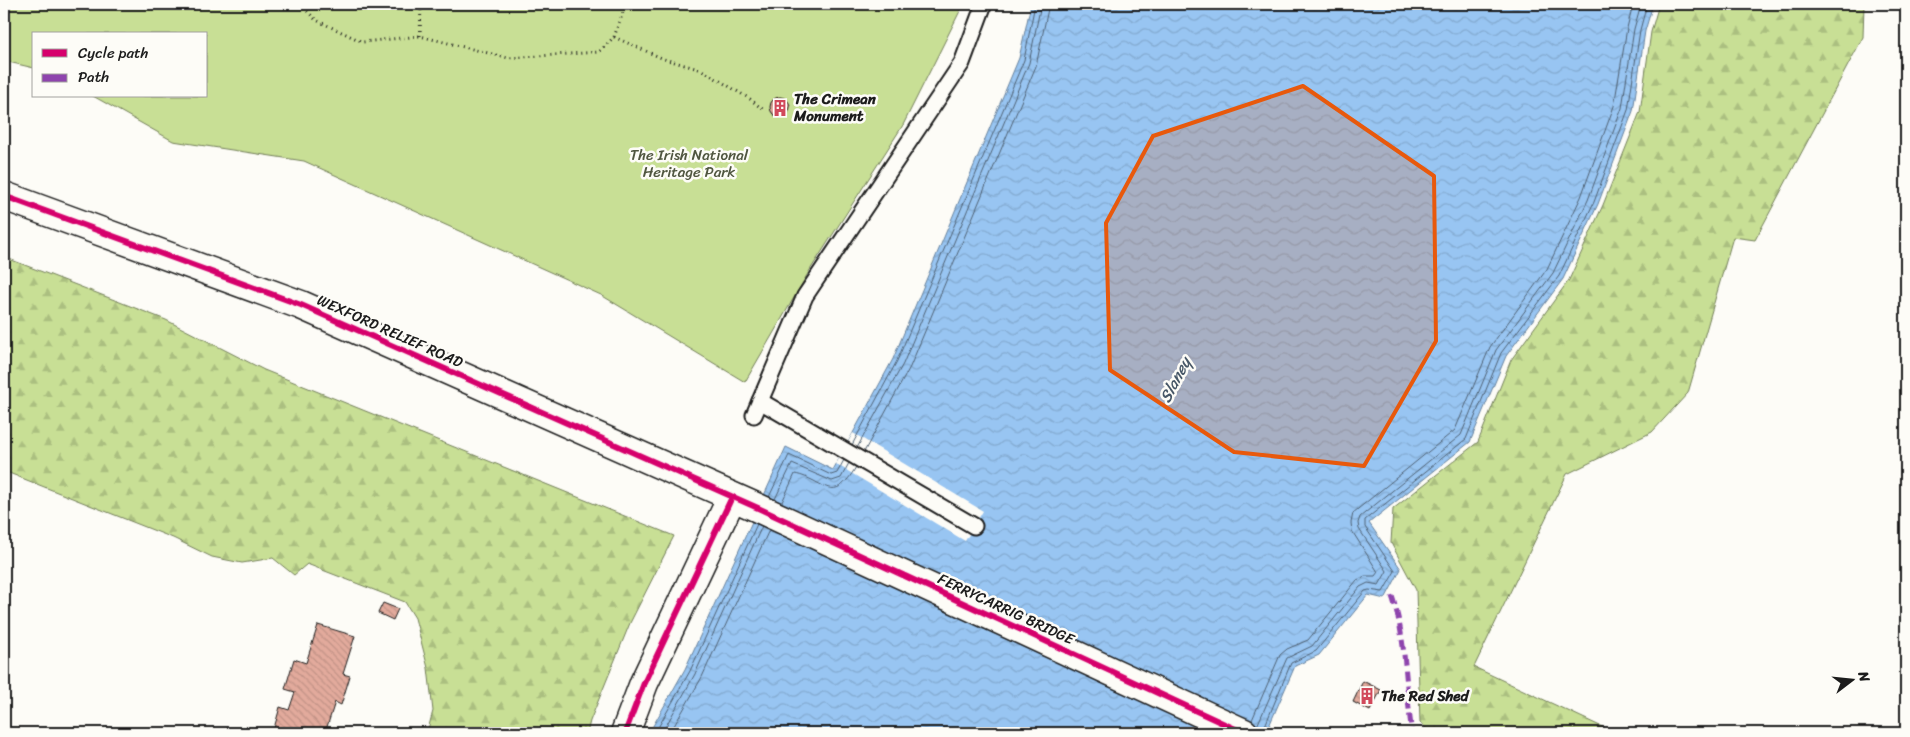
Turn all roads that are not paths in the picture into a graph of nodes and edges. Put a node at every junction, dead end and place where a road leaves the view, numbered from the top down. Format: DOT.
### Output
graph roads {
  1 [pos="984,4"];
  2 [pos="4,196"];
  3 [pos="732,497"];
  4 [pos="758,508"];
  5 [pos="974,526"];
  6 [pos="625,733"];
  7 [pos="1244,733"];
  1 -- 5 [label="lane"];
  2 -- 3 [label="main road, WEXFORD RELIEF ROAD"];
  3 -- 4 [label="main road, WEXFORD RELIEF ROAD"];
  3 -- 6 [label="main road"];
  4 -- 7 [label="main road, FERRYCARRIG BRIDGE"];
}
